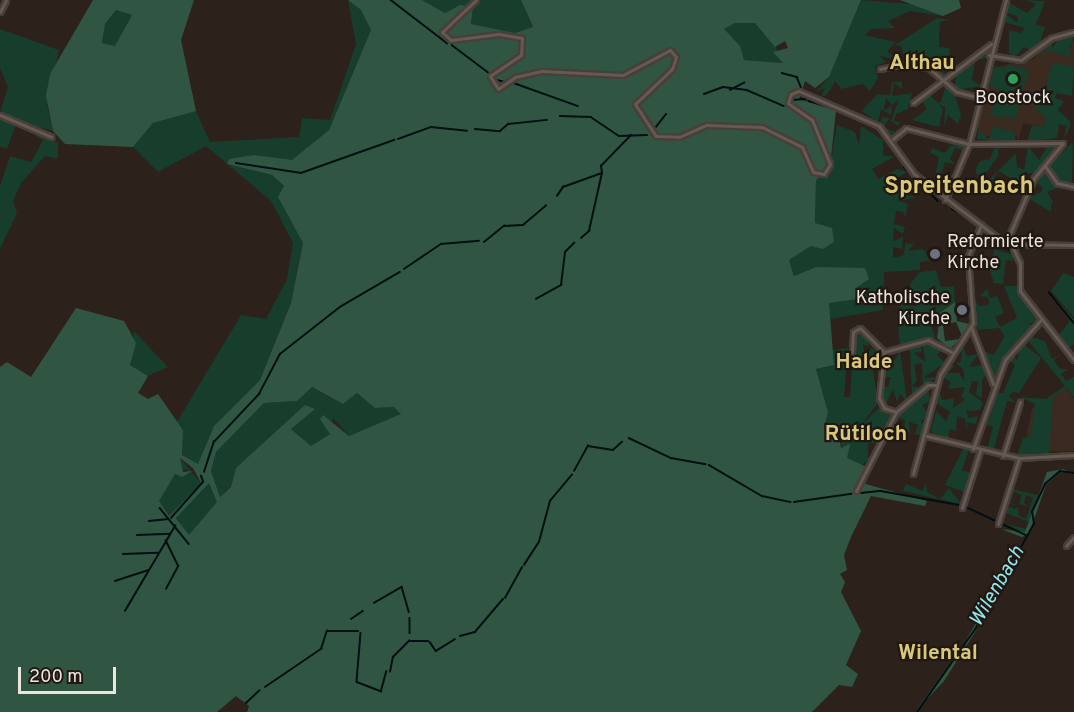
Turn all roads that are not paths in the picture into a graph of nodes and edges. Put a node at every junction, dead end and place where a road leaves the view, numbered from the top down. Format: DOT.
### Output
graph roads {
  1 [pos="6,0"];
  2 [pos="476,0"];
  3 [pos="1006,0"];
  4 [pos="0,12"];
  5 [pos="1074,32"];
  6 [pos="991,44"];
  7 [pos="990,55"];
  8 [pos="880,69"];
  9 [pos="946,83"];
  10 [pos="981,98"];
  11 [pos="913,103"];
  12 [pos="0,115"];
  13 [pos="52,137"];
  14 [pos="893,139"];
  15 [pos="969,144"];
  16 [pos="1044,166"];
  17 [pos="1074,187"];
  18 [pos="945,200"];
  19 [pos="981,225"];
  20 [pos="1006,244"];
  21 [pos="1074,245"];
  22 [pos="1012,246"];
  23 [pos="1041,320"];
  24 [pos="971,327"];
  25 [pos="852,352"];
  26 [pos="884,352"];
  27 [pos="953,353"];
  28 [pos="1074,360"];
  29 [pos="993,384"];
  30 [pos="937,385"];
  31 [pos="1020,402"];
  32 [pos="896,412"];
  33 [pos="927,436"];
  34 [pos="973,449"];
  35 [pos="980,451"];
  36 [pos="1074,455"];
  37 [pos="1003,456"];
  38 [pos="1019,458"];
  39 [pos="913,474"];
  40 [pos="856,490"];
  41 [pos="962,508"];
  42 [pos="998,524"];
  43 [pos="1074,537"];
  44 [pos="1066,546"];
  1 -- 4 [label="street"];
  2 -- 14 [label="street"];
  3 -- 6 [label="street"];
  5 -- 7 [label="street"];
  6 -- 7 [label="street"];
  6 -- 9 [label="street"];
  7 -- 10 [label="street"];
  8 -- 9 [label="street"];
  9 -- 10 [label="street"];
  9 -- 11 [label="street"];
  10 -- 15 [label="street"];
  12 -- 13 [label="street"];
  14 -- 15 [label="street"];
  14 -- 18 [label="street"];
  15 -- 16 [label="street"];
  15 -- 18 [label="street"];
  16 -- 17 [label="street"];
  16 -- 20 [label="street"];
  18 -- 19 [label="street"];
  19 -- 20 [label="street"];
  19 -- 24 [label="street"];
  20 -- 22 [label="street"];
  21 -- 22 [label="street"];
  22 -- 23 [label="street"];
  23 -- 28 [label="street"];
  23 -- 29 [label="street"];
  24 -- 27 [label="street"];
  24 -- 29 [label="street"];
  25 -- 26 [label="street"];
  26 -- 27 [label="street"];
  26 -- 32 [label="street"];
  27 -- 30 [label="street"];
  29 -- 34 [label="street"];
  30 -- 32 [label="street"];
  30 -- 33 [label="street"];
  31 -- 37 [label="street"];
  32 -- 40 [label="street"];
  33 -- 34 [label="street"];
  33 -- 39 [label="street"];
  34 -- 35 [label="street"];
  35 -- 37 [label="street"];
  35 -- 41 [label="street"];
  36 -- 38 [label="street"];
  37 -- 38 [label="street"];
  38 -- 42 [label="street"];
  43 -- 44 [label="street"];
}
